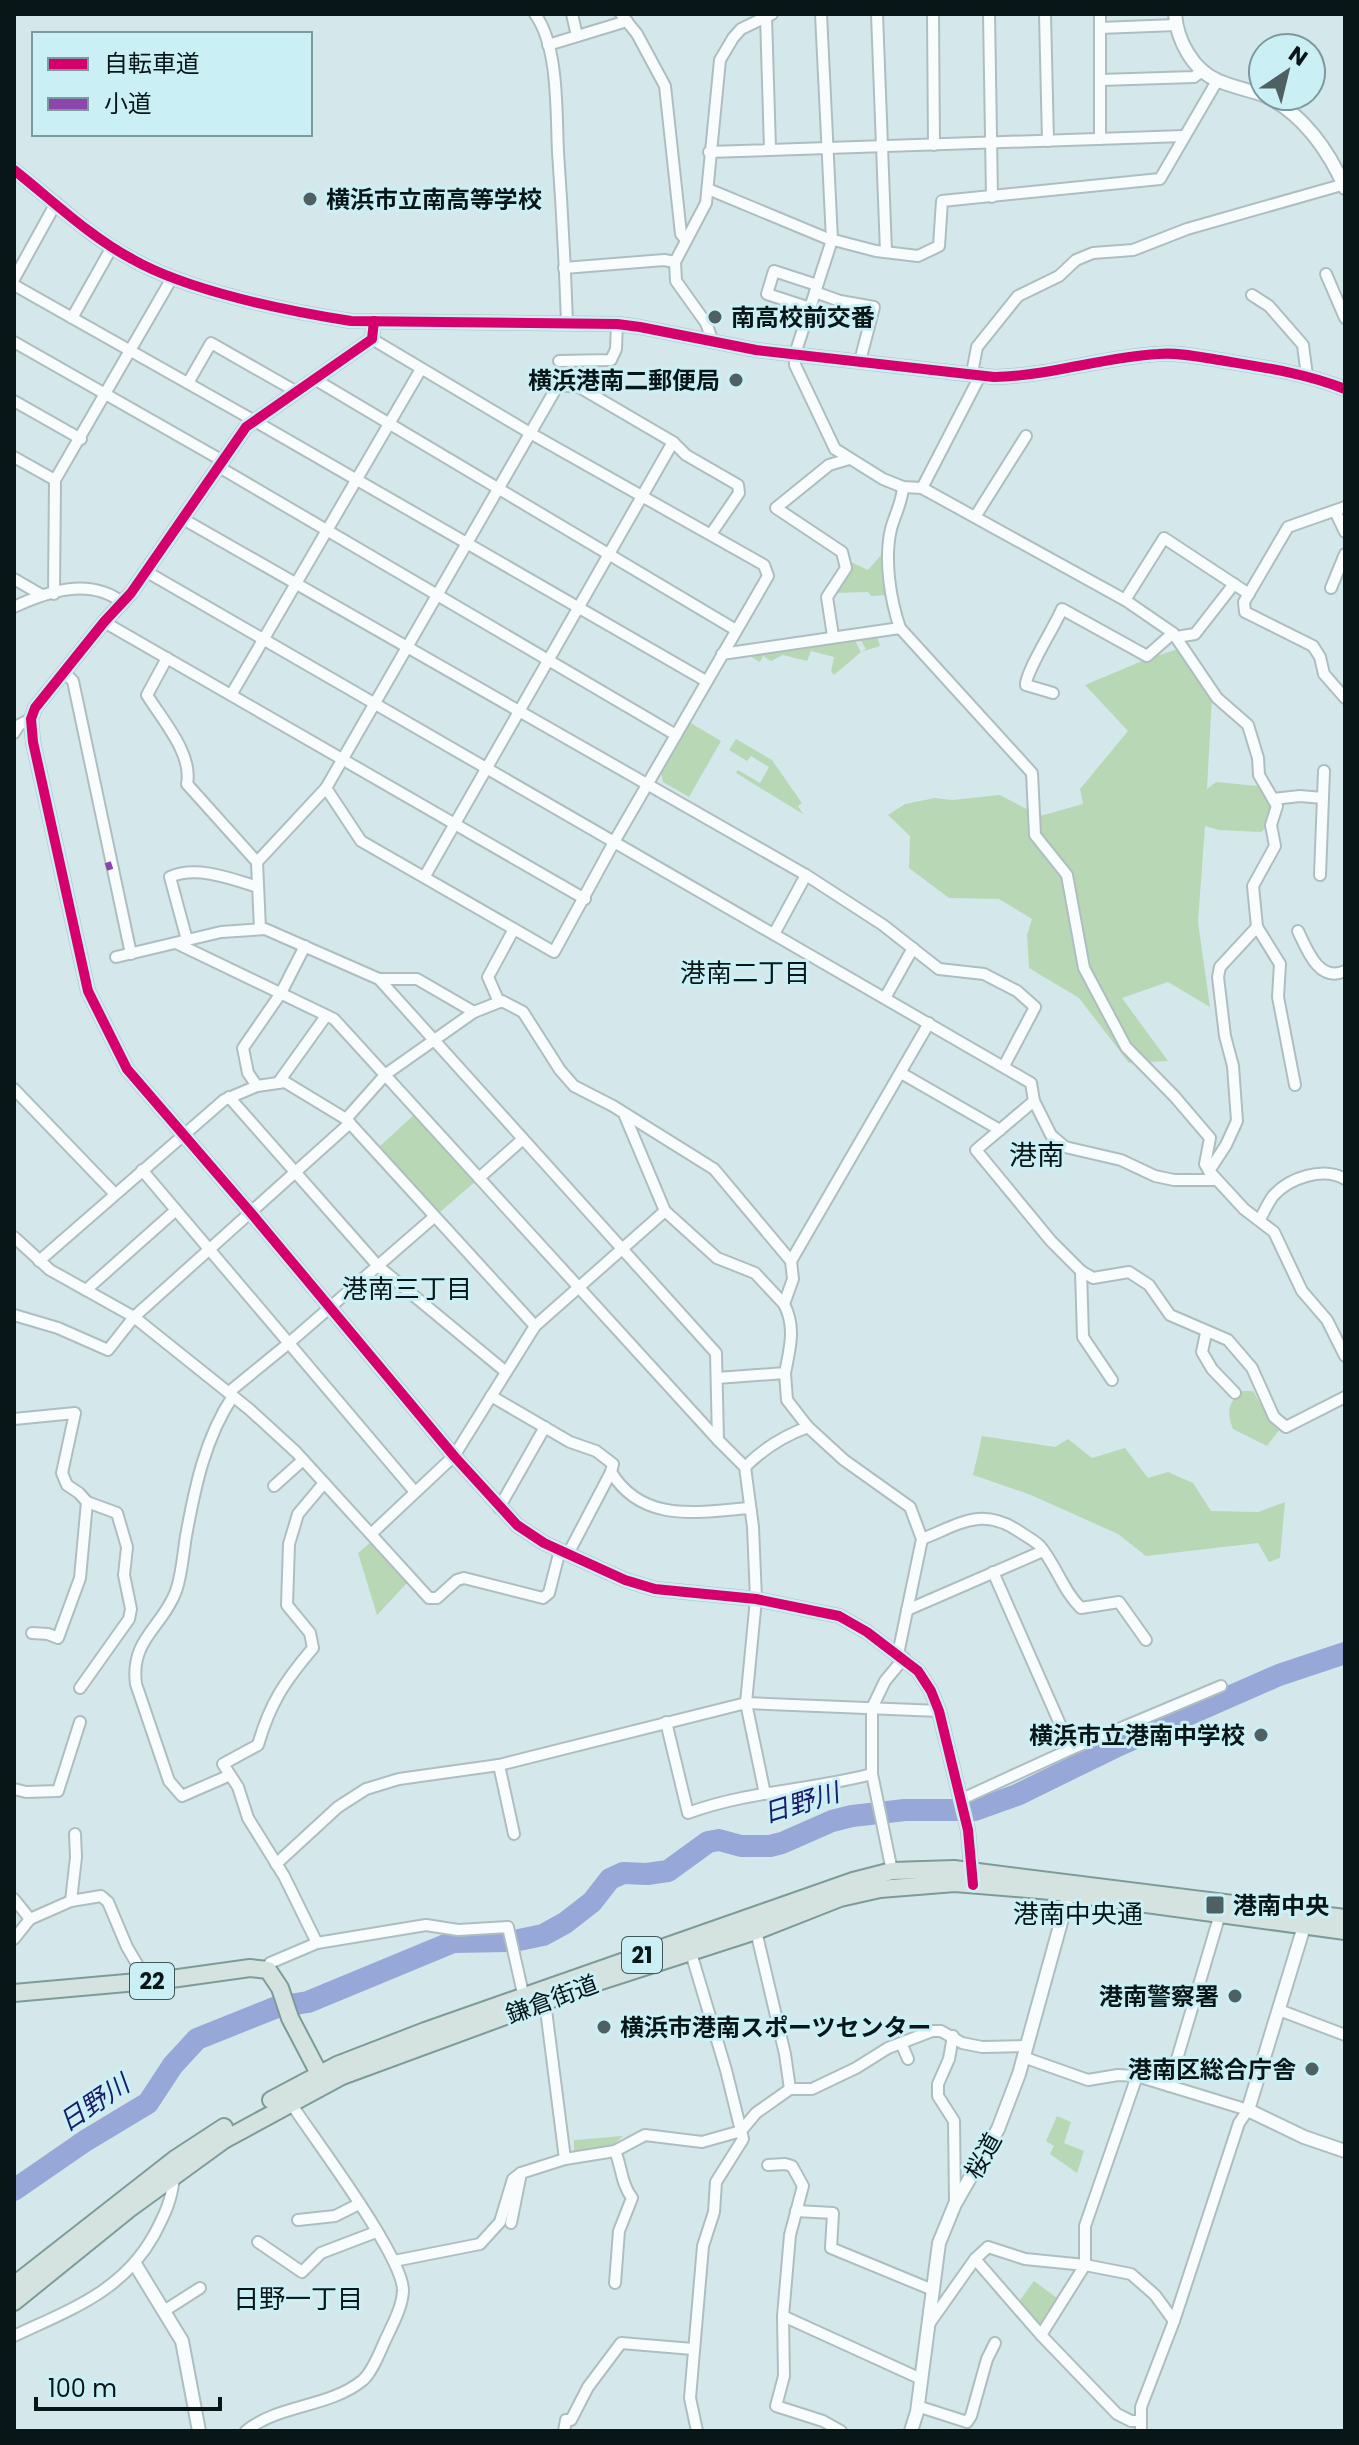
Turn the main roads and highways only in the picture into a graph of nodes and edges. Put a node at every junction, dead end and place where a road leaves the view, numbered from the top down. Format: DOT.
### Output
graph roads {
  1 [pos="972,1878"];
  2 [pos="1071,1888"];
  3 [pos="1345,1918"];
  4 [pos="1306,1920"];
  5 [pos="1345,1931"];
  6 [pos="14,1993"];
  7 [pos="322,2079"];
  8 [pos="14,2285"];
  9 [pos="14,2302"];
  1 -- 2 [label="main road, 鎌倉街道 / 21"];
  1 -- 7 [label="main road, 鎌倉街道 / 21"];
  1 -- 7 [label="main road, 鎌倉街道 / 21"];
  2 -- 4 [label="main road, 鎌倉街道 / 21"];
  2 -- 4 [label="main road, 鎌倉街道 / 21"];
  3 -- 4 [label="main road, 鎌倉街道 / 21"];
  4 -- 5 [label="main road, 鎌倉街道 / 21"];
  6 -- 7 [label="main road, 22"];
  7 -- 8 [label="main road, 鎌倉街道 / 21"];
  7 -- 9 [label="main road, 鎌倉街道 / 21"];
}
